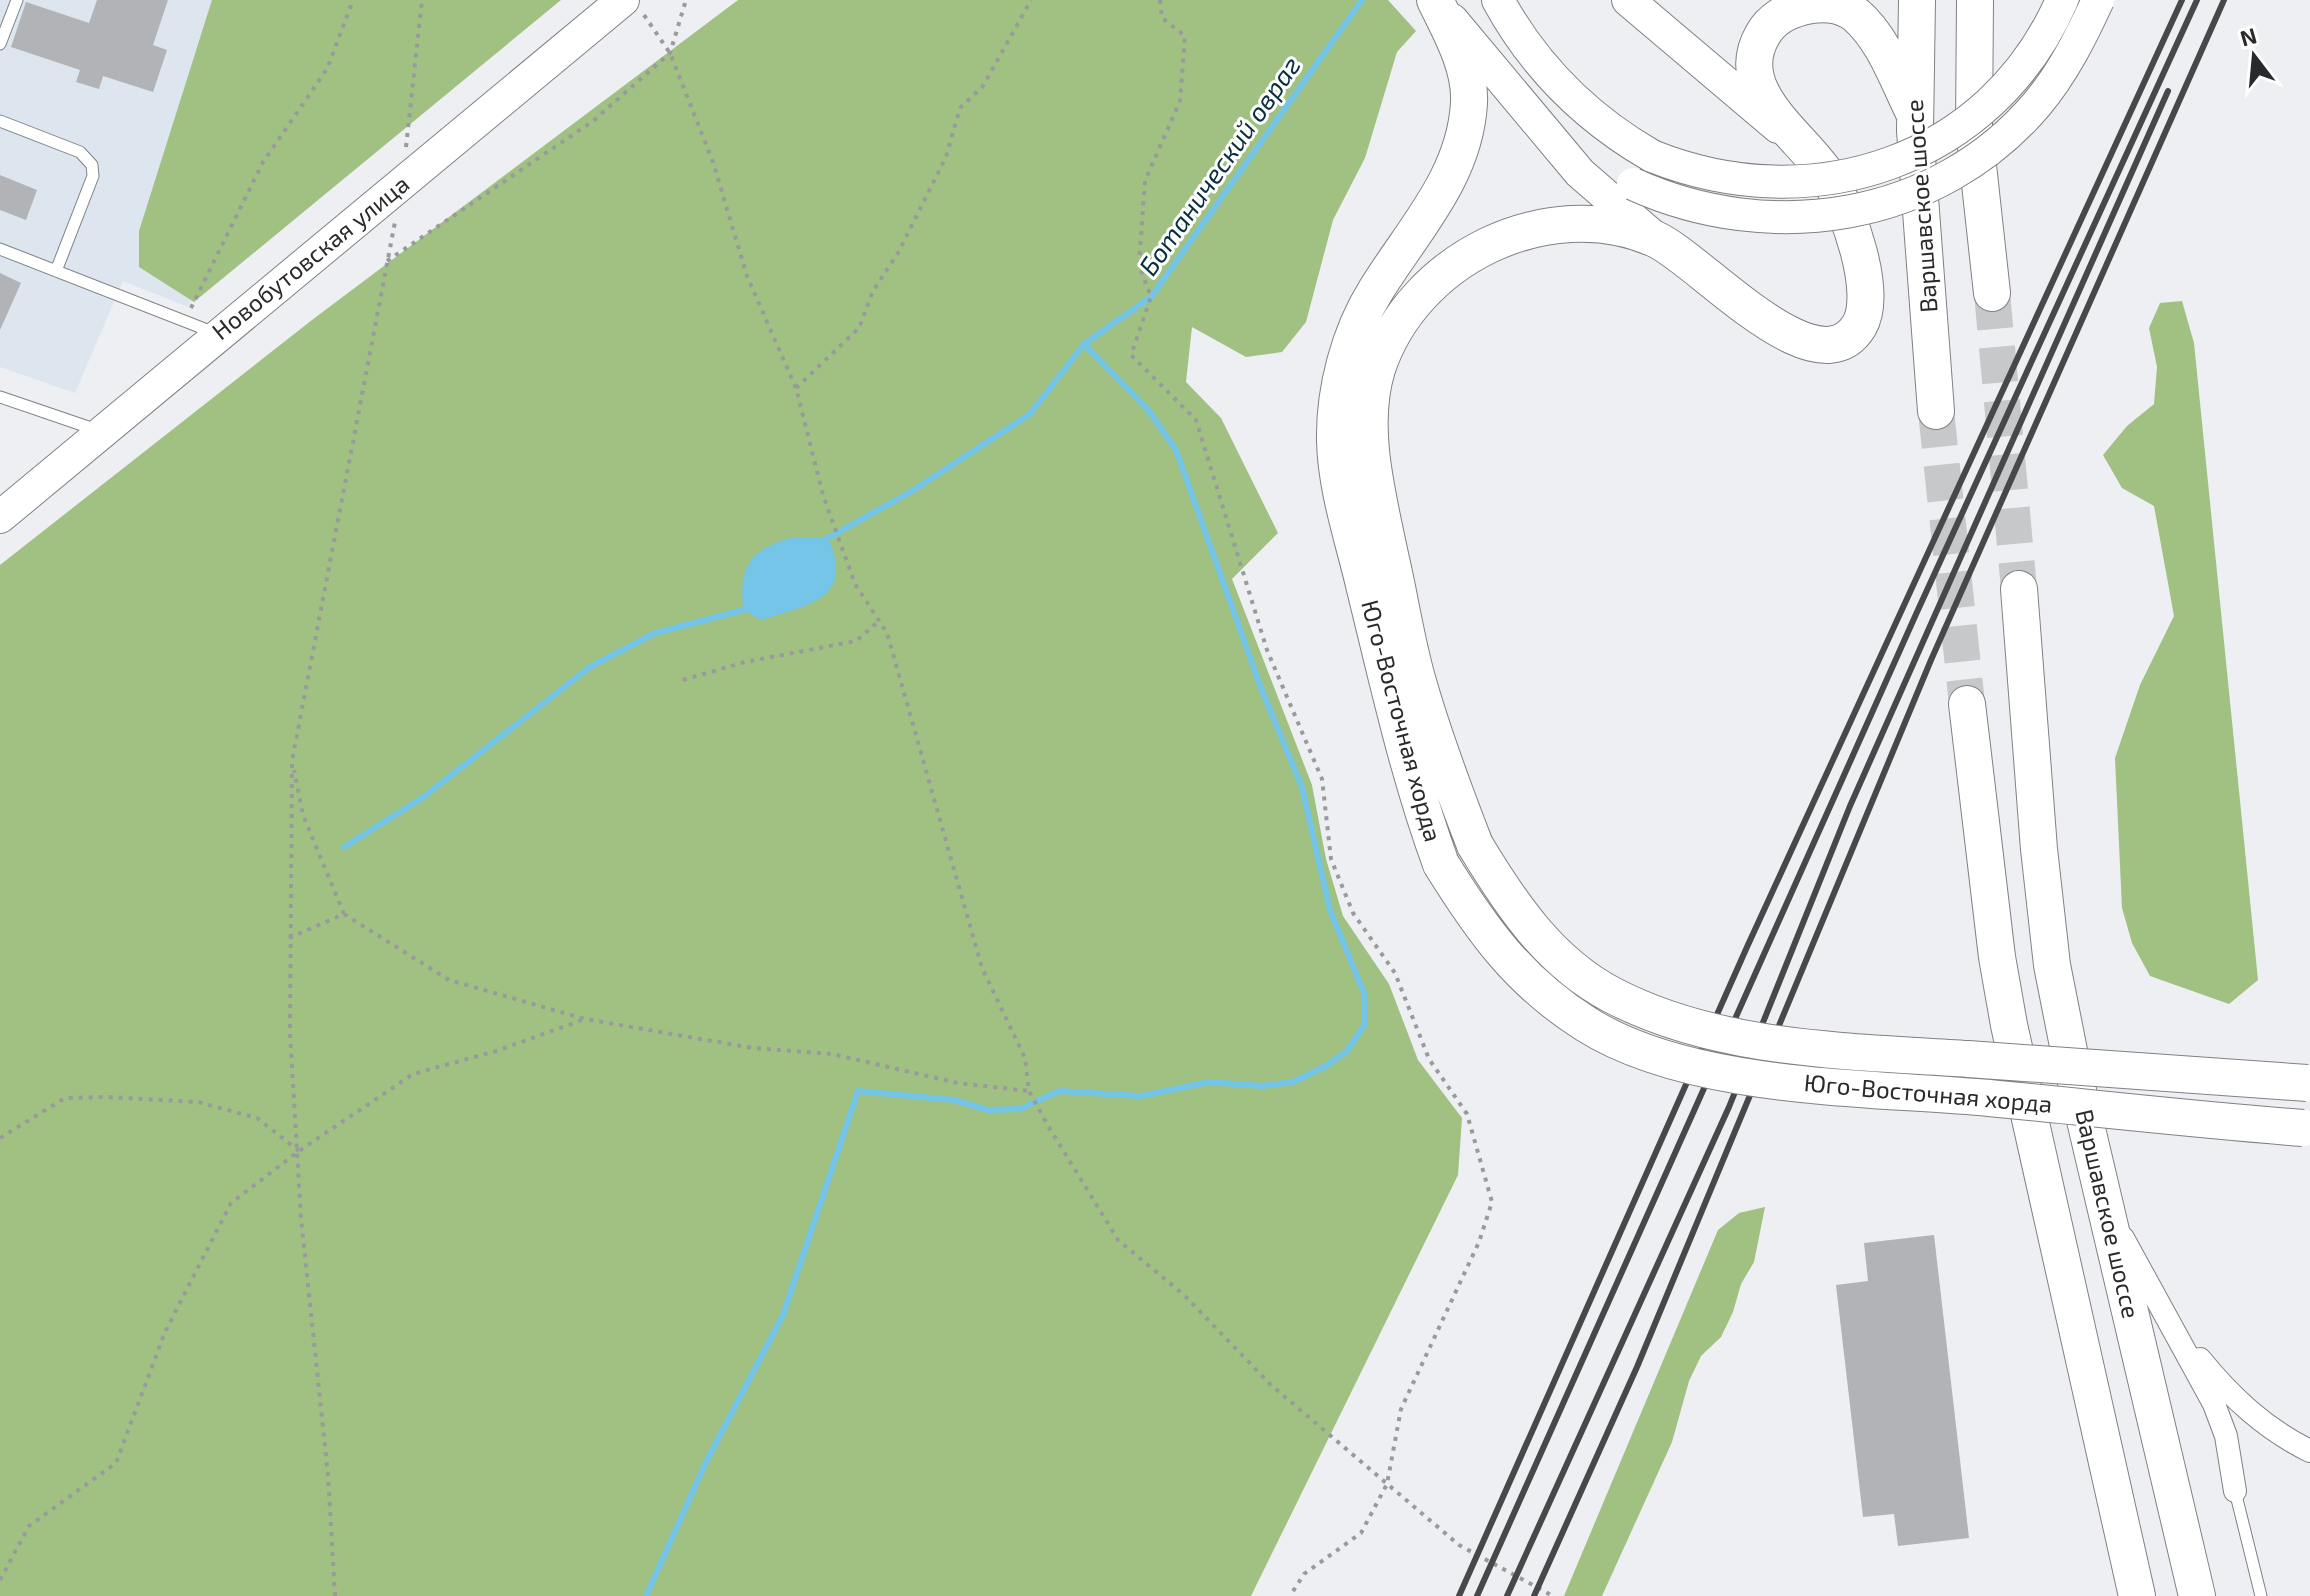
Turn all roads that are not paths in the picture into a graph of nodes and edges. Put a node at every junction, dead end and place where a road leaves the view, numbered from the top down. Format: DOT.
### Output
graph roads {
  1 [pos="17,0"];
  2 [pos="1435,0"];
  3 [pos="1498,0"];
  4 [pos="1628,0"];
  5 [pos="1917,0"];
  6 [pos="1975,0"];
  7 [pos="2062,0"];
  8 [pos="2098,0"];
  9 [pos="632,5"];
  10 [pos="0,44"];
  11 [pos="1512,92"];
  12 [pos="1914,113"];
  13 [pos="0,121"];
  14 [pos="1793,139"];
  15 [pos="1656,239"];
  16 [pos="0,249"];
  17 [pos="56,271"];
  18 [pos="1992,293"];
  19 [pos="219,334"];
  20 [pos="0,397"];
  21 [pos="1936,411"];
  22 [pos="102,431"];
  23 [pos="0,517"];
  24 [pos="2019,589"];
  25 [pos="1967,704"];
  26 [pos="2308,1083"];
  27 [pos="2306,1128"];
  28 [pos="2105,1205"];
  29 [pos="2167,1318"];
  30 [pos="2310,1451"];
  31 [pos="2235,1491"];
  32 [pos="2137,1596"];
  33 [pos="2197,1596"];
  34 [pos="2261,1596"];
  1 -- 10 [label="lane"];
  2 -- 11 [label="street"];
  2 -- 27 [label="main road, Юго-Восточная хорда, bridge"];
  3 -- 7 [label="street, bridge"];
  4 -- 14 [label="street"];
  5 -- 12 [label="main road, Варшавское шоссе"];
  6 -- 18 [label="main road"];
  8 -- 11 [label="street, bridge"];
  9 -- 19 [label="street, Новобутовская улица"];
  11 -- 15 [label="street"];
  12 -- 14 [label="main road, Юго-Восточная хорда"];
  12 -- 21 [label="main road, Варшавское шоссе"];
  13 -- 17 [label="lane"];
  14 -- 15 [label="main road, Юго-Восточная хорда"];
  15 -- 26 [label="main road, Юго-Восточная хорда, bridge"];
  16 -- 17 [label="lane"];
  17 -- 19 [label="lane"];
  19 -- 22 [label="street, Новобутовская улица"];
  20 -- 22 [label="lane"];
  22 -- 23 [label="street, Новобутовская улица"];
  24 -- 28 [label="main road, Варшавское шоссе"];
  25 -- 32 [label="main road"];
  28 -- 29 [label="street"];
  28 -- 33 [label="main road, Варшавское шоссе"];
  29 -- 30 [label="street"];
  29 -- 31 [label="street"];
  31 -- 34 [label="lane"];
}
